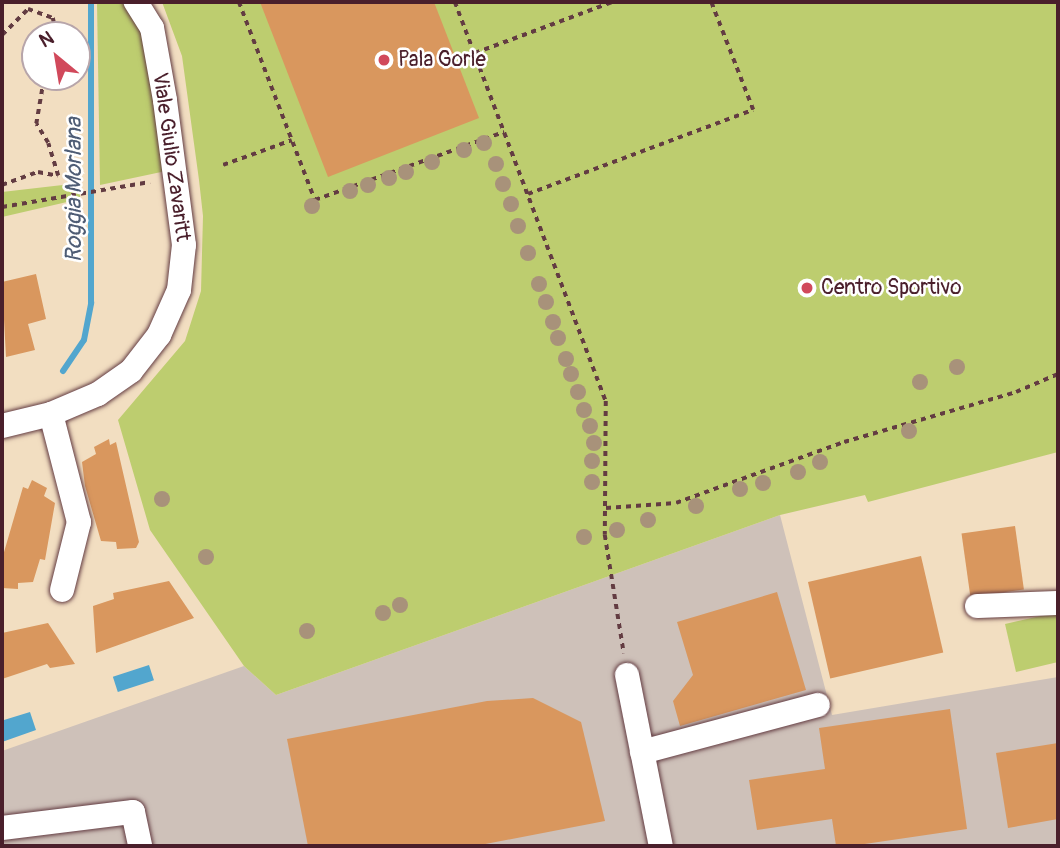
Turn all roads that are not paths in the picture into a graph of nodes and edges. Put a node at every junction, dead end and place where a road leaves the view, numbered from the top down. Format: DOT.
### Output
graph roads {
  1 [pos="136,2"];
  2 [pos="51,414"];
  3 [pos="2,426"];
  4 [pos="62,590"];
  5 [pos="1058,603"];
  6 [pos="977,606"];
  7 [pos="627,675"];
  8 [pos="818,705"];
  9 [pos="642,752"];
  10 [pos="2,828"];
  11 [pos="140,846"];
  12 [pos="661,846"];
  1 -- 2 [label="street, Viale Giulio Zavaritt"];
  2 -- 3 [label="street, Viale Giulio Zavaritt"];
  2 -- 4 [label="street"];
  5 -- 6 [label="street"];
  7 -- 9 [label="street"];
  8 -- 9 [label="street"];
  9 -- 12 [label="street"];
  10 -- 11 [label="street"];
}
